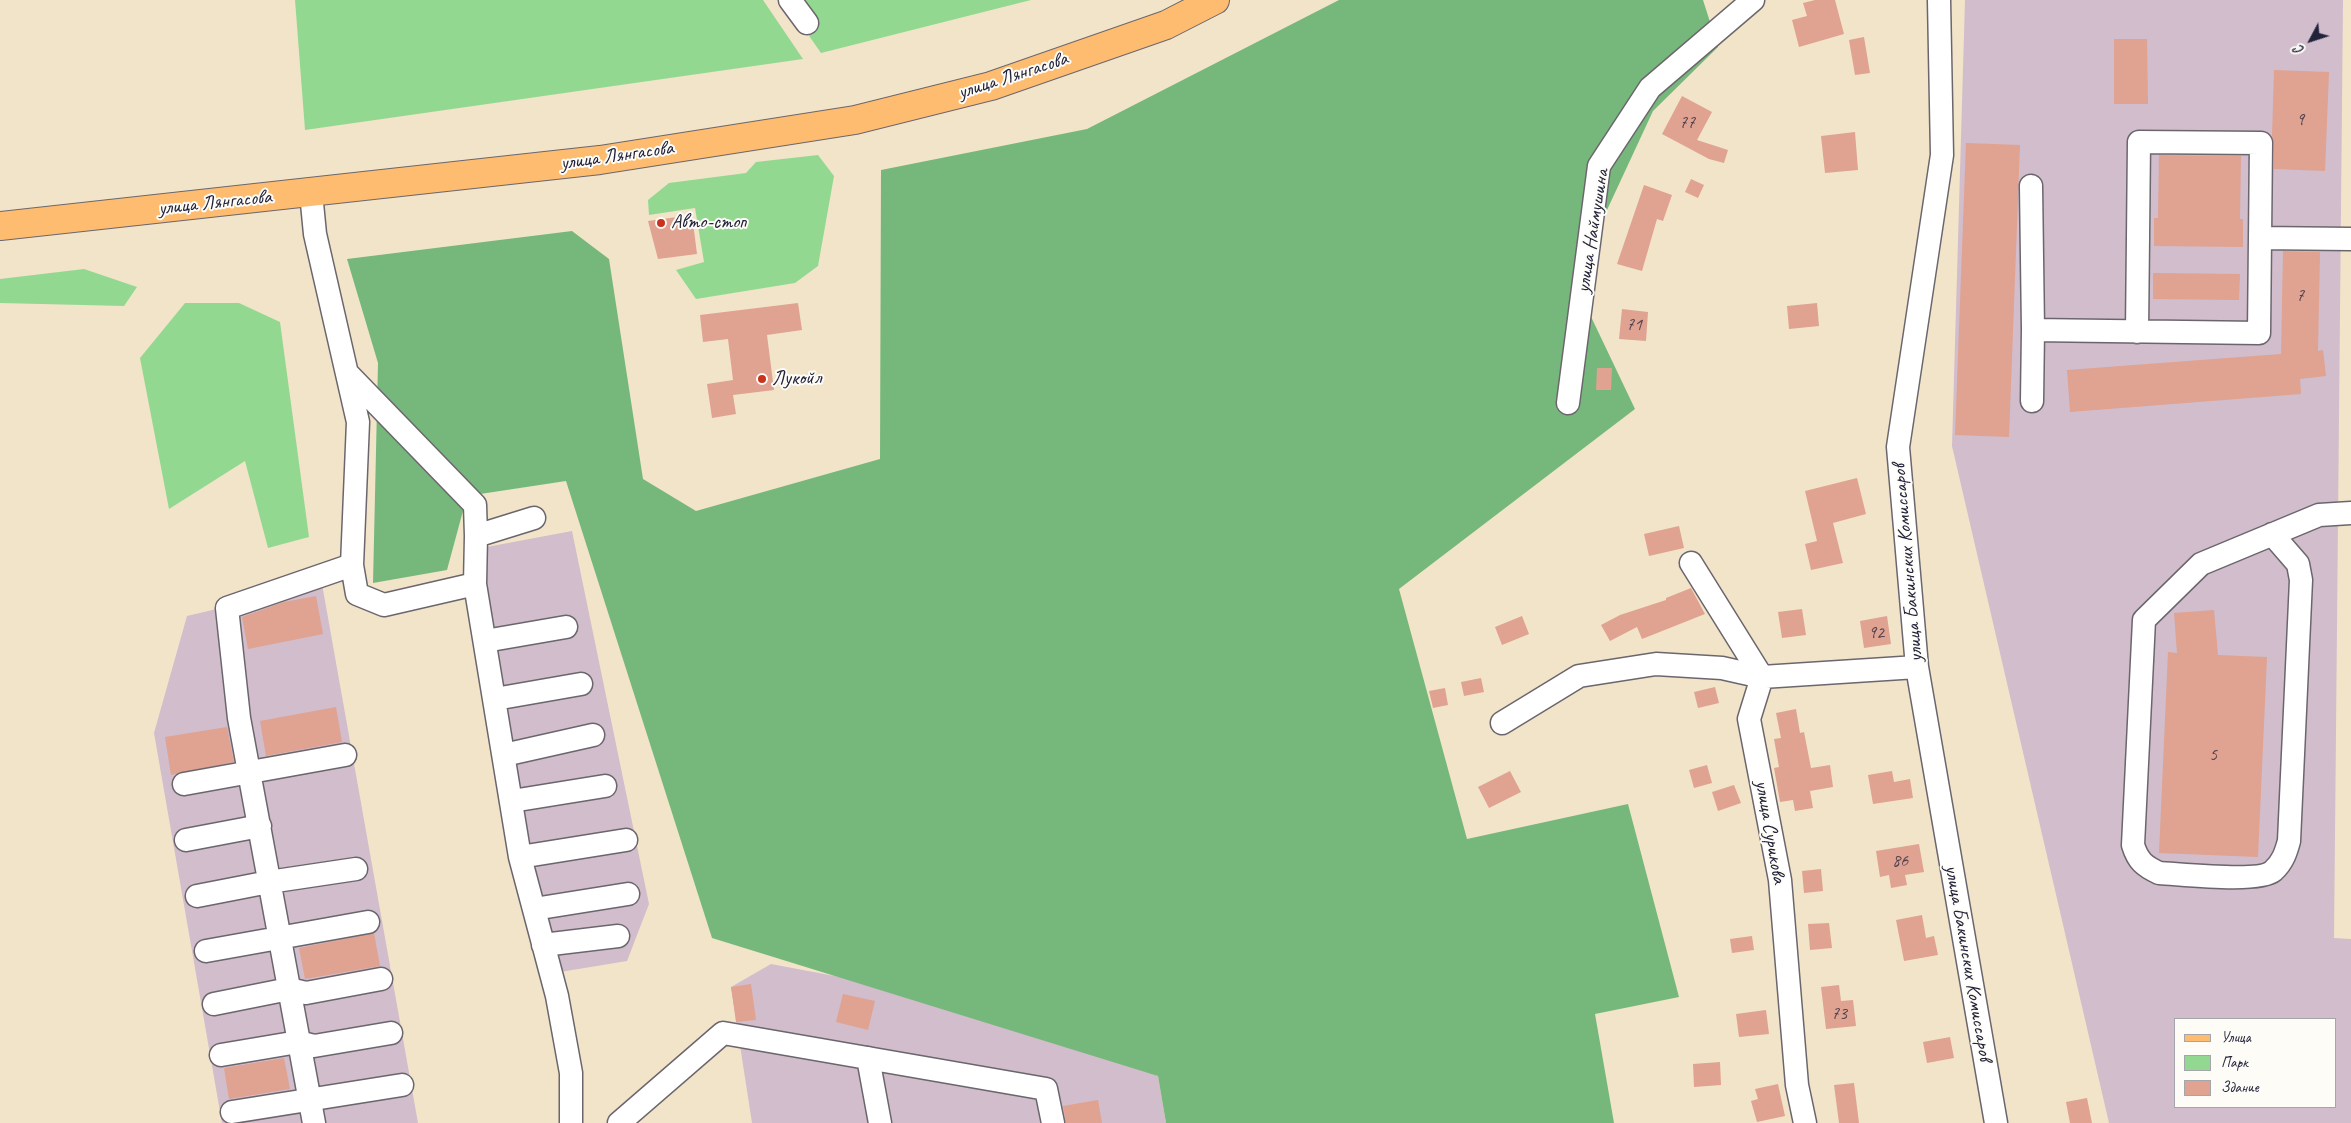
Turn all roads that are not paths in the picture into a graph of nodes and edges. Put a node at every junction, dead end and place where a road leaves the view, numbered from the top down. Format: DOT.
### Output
graph roads {
  1 [pos="790,0"];
  2 [pos="1215,0"];
  3 [pos="1754,0"];
  4 [pos="1939,0"];
  5 [pos="807,24"];
  6 [pos="2031,186"];
  7 [pos="311,193"];
  8 [pos="0,226"];
  9 [pos="2260,238"];
  10 [pos="2351,239"];
  11 [pos="2032,330"];
  12 [pos="2137,332"];
  13 [pos="346,372"];
  14 [pos="2032,401"];
  15 [pos="1568,403"];
  16 [pos="2351,513"];
  17 [pos="534,518"];
  18 [pos="2272,534"];
  19 [pos="476,536"];
  20 [pos="1691,563"];
  21 [pos="352,565"];
  22 [pos="475,584"];
  23 [pos="566,627"];
  24 [pos="485,641"];
  25 [pos="1917,667"];
  26 [pos="1762,677"];
  27 [pos="581,684"];
  28 [pos="495,699"];
  29 [pos="1502,723"];
  30 [pos="593,734"];
  31 [pos="345,755"];
  32 [pos="504,755"];
  33 [pos="250,773"];
  34 [pos="184,784"];
  35 [pos="606,786"];
  36 [pos="512,801"];
  37 [pos="260,826"];
  38 [pos="186,840"];
  39 [pos="626,840"];
  40 [pos="520,857"];
  41 [pos="356,869"];
  42 [pos="269,882"];
  43 [pos="628,894"];
  44 [pos="197,896"];
  45 [pos="534,909"];
  46 [pos="368,922"];
  47 [pos="618,936"];
  48 [pos="281,938"];
  49 [pos="543,945"];
  50 [pos="206,951"];
  51 [pos="381,979"];
  52 [pos="289,989"];
  53 [pos="214,1004"];
  54 [pos="391,1032"];
  55 [pos="298,1042"];
  56 [pos="221,1056"];
  57 [pos="868,1058"];
  58 [pos="402,1085"];
  59 [pos="309,1101"];
  60 [pos="232,1112"];
  61 [pos="314,1123"];
  62 [pos="571,1123"];
  63 [pos="619,1123"];
  64 [pos="880,1123"];
  65 [pos="1053,1123"];
  66 [pos="1805,1123"];
  67 [pos="1996,1123"];
  1 -- 5 [label="street"];
  2 -- 7 [label="main road, улица Лянгасова"];
  3 -- 15 [label="street, улица Наймушина"];
  4 -- 25 [label="street, улица Бакинских Комиссаров"];
  6 -- 11 [label="street"];
  7 -- 8 [label="main road, улица Лянгасова"];
  7 -- 13 [label="street"];
  9 -- 10 [label="street"];
  9 -- 12 [label="street"];
  9 -- 12 [label="street"];
  11 -- 12 [label="street"];
  11 -- 14 [label="street"];
  13 -- 19 [label="street"];
  13 -- 21 [label="street"];
  16 -- 18 [label="street"];
  17 -- 19 [label="street"];
  18 -- 18 [label="street"];
  19 -- 22 [label="street"];
  20 -- 26 [label="street"];
  21 -- 22 [label="street"];
  21 -- 33 [label="street"];
  22 -- 24 [label="street"];
  23 -- 24 [label="street"];
  24 -- 28 [label="street"];
  25 -- 26 [label="street"];
  25 -- 67 [label="street, улица Бакинских Комиссаров"];
  26 -- 29 [label="street"];
  26 -- 66 [label="street, улица Сурикова"];
  27 -- 28 [label="street"];
  28 -- 32 [label="street"];
  30 -- 32 [label="street"];
  31 -- 33 [label="street"];
  32 -- 36 [label="street"];
  33 -- 34 [label="street"];
  33 -- 37 [label="street"];
  35 -- 36 [label="street"];
  36 -- 40 [label="street"];
  37 -- 38 [label="street"];
  37 -- 42 [label="street"];
  39 -- 40 [label="street"];
  40 -- 45 [label="street"];
  41 -- 42 [label="street"];
  42 -- 44 [label="street"];
  42 -- 48 [label="street"];
  43 -- 45 [label="street"];
  45 -- 49 [label="street"];
  46 -- 48 [label="street"];
  47 -- 49 [label="street"];
  48 -- 50 [label="street"];
  48 -- 52 [label="street"];
  49 -- 62 [label="street"];
  51 -- 52 [label="street"];
  52 -- 53 [label="street"];
  52 -- 55 [label="street"];
  54 -- 55 [label="street"];
  55 -- 56 [label="street"];
  55 -- 59 [label="street"];
  57 -- 63 [label="street"];
  57 -- 64 [label="street"];
  57 -- 65 [label="street"];
  58 -- 59 [label="street"];
  59 -- 60 [label="street"];
  59 -- 61 [label="street"];
}
